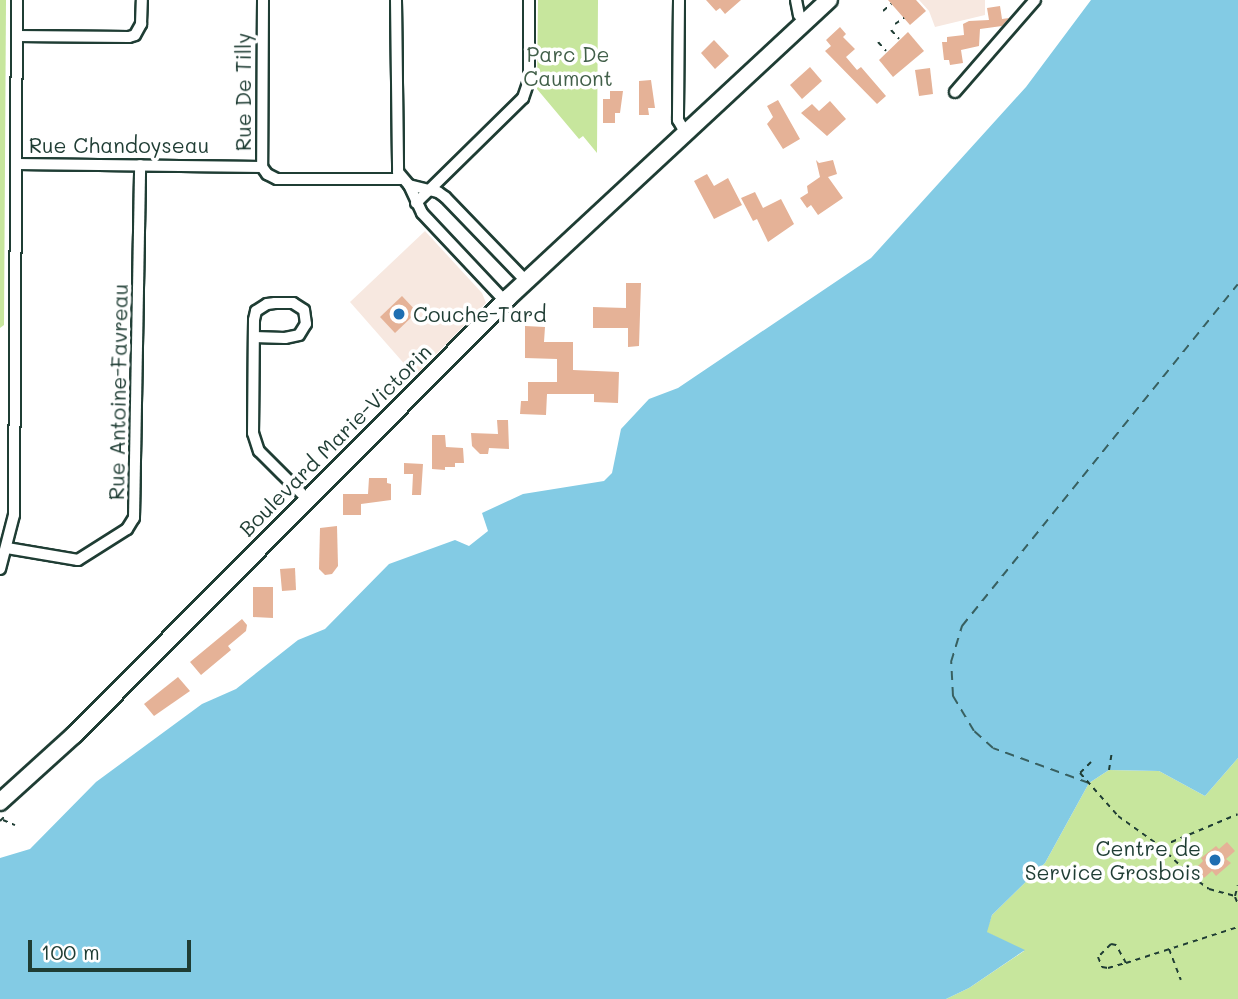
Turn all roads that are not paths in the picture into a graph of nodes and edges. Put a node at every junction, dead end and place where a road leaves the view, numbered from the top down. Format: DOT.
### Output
graph roads {
  1 [pos="17,0"];
  2 [pos="142,0"];
  3 [pos="263,0"];
  4 [pos="396,0"];
  5 [pos="529,0"];
  6 [pos="678,0"];
  7 [pos="796,0"];
  8 [pos="829,0"];
  9 [pos="1035,0"];
  10 [pos="805,22"];
  11 [pos="17,36"];
  12 [pos="955,92"];
  13 [pos="685,132"];
  14 [pos="17,164"];
  15 [pos="140,165"];
  16 [pos="262,167"];
  17 [pos="405,182"];
  18 [pos="429,190"];
  19 [pos="416,203"];
  20 [pos="526,281"];
  21 [pos="505,301"];
  22 [pos="254,337"];
  23 [pos="307,499"];
  24 [pos="6,548"];
  25 [pos="0,569"];
  26 [pos="1,810"];
  1 -- 11 [label="street"];
  2 -- 11 [label="street"];
  3 -- 16 [label="street, Rue De Tilly"];
  4 -- 17 [label="street"];
  5 -- 18 [label="street"];
  6 -- 13 [label="street"];
  7 -- 10 [label="street"];
  8 -- 10 [label="street, Boulevard Marie-Victorin"];
  9 -- 12 [label="street"];
  10 -- 13 [label="street, Boulevard Marie-Victorin"];
  11 -- 14 [label="street"];
  13 -- 20 [label="street, Boulevard Marie-Victorin"];
  14 -- 15 [label="street, Rue Chandoyseau"];
  14 -- 24 [label="street"];
  15 -- 16 [label="street, Rue Chandoyseau"];
  15 -- 24 [label="street, Rue Antoine-Favreau"];
  16 -- 17 [label="street, Rue De Tilly"];
  17 -- 18 [label="street, Rue De Tilly"];
  17 -- 19 [label="street"];
  18 -- 19 [label="street"];
  18 -- 20 [label="street"];
  19 -- 21 [label="street"];
  20 -- 21 [label="street, Boulevard Marie-Victorin"];
  21 -- 23 [label="street, Boulevard Marie-Victorin"];
  22 -- 22 [label="street"];
  22 -- 23 [label="street"];
  23 -- 26 [label="street, Boulevard Marie-Victorin"];
  24 -- 25 [label="street"];
}
